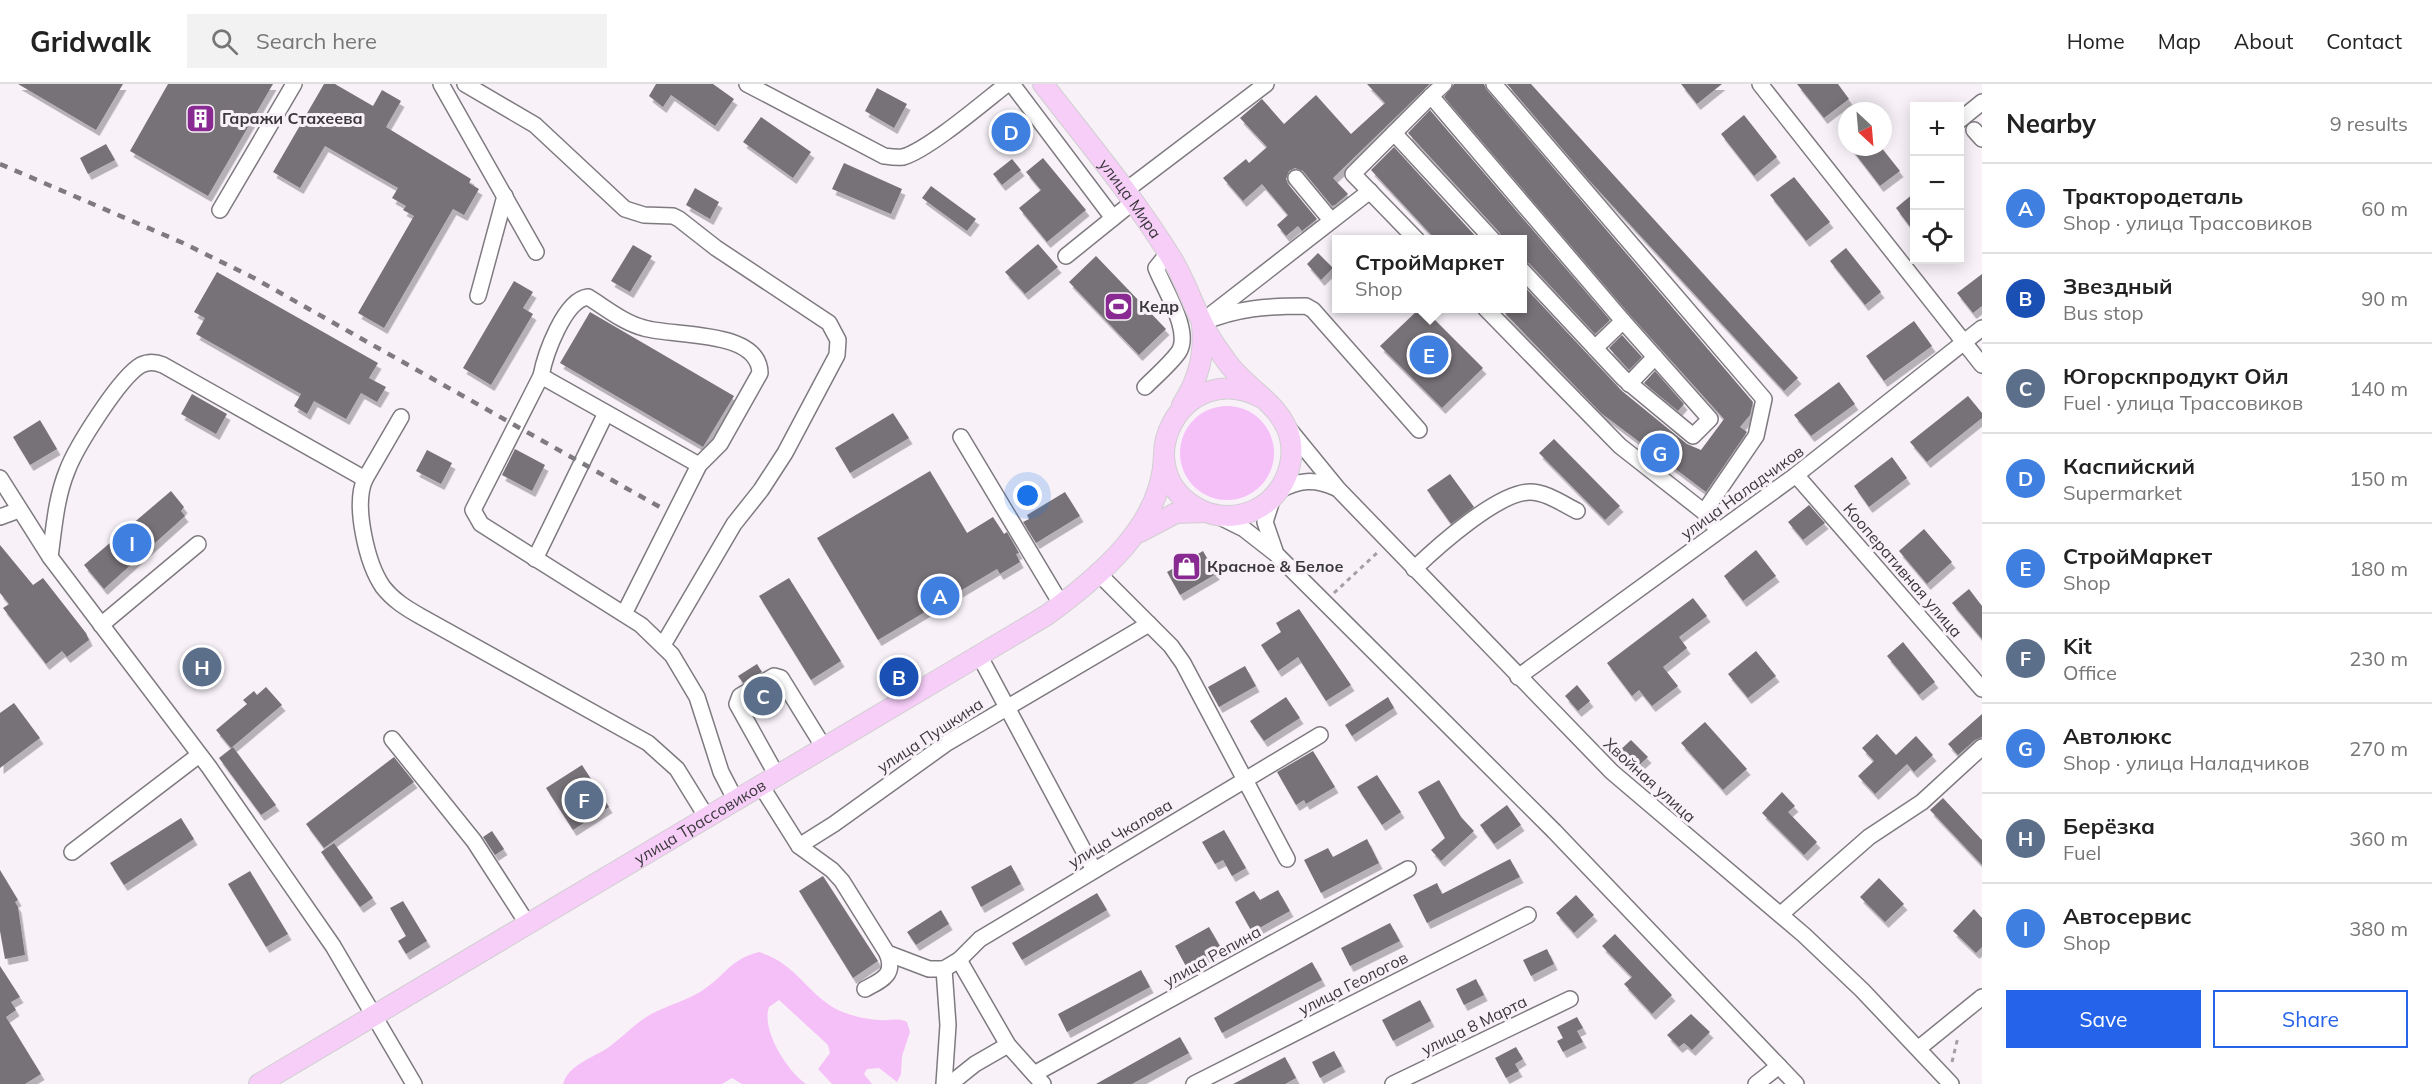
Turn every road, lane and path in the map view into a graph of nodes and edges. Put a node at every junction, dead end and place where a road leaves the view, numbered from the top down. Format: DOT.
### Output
graph roads {
  1 [pos="294,84"];
  2 [pos="441,84"];
  3 [pos="465,84"];
  4 [pos="747,84"];
  5 [pos="1010,84"];
  6 [pos="1042,84"];
  7 [pos="1266,84"];
  8 [pos="1444,84"];
  9 [pos="1494,84"];
  10 [pos="1760,84"];
  11 [pos="1431,96"];
  12 [pos="1982,102"];
  13 [pos="1964,116"];
  14 [pos="1394,133"];
  15 [pos="1296,178"];
  16 [pos="1370,191"];
  17 [pos="505,196"];
  18 [pos="1129,196"];
  19 [pos="220,210"];
  20 [pos="1113,218"];
  21 [pos="1330,219"];
  22 [pos="1412,235"];
  23 [pos="1488,235"];
  24 [pos="536,252"];
  25 [pos="1168,253"];
  26 [pos="1066,256"];
  27 [pos="1527,275"];
  28 [pos="478,296"];
  29 [pos="1489,313"];
  30 [pos="1623,321"];
  31 [pos="1202,323"];
  32 [pos="1982,328"];
  33 [pos="1964,343"];
  34 [pos="1595,348"];
  35 [pos="1655,357"];
  36 [pos="1982,365"];
  37 [pos="541,376"];
  38 [pos="1629,384"];
  39 [pos="1145,387"];
  40 [pos="1260,397"];
  41 [pos="606,413"];
  42 [pos="400,417"];
  43 [pos="1174,417"];
  44 [pos="1283,421"];
  45 [pos="1419,430"];
  46 [pos="961,437"];
  47 [pos="1164,456"];
  48 [pos="699,465"];
  49 [pos="1796,475"];
  50 [pos="0,478"];
  51 [pos="365,479"];
  52 [pos="1338,489"];
  53 [pos="1276,494"];
  54 [pos="19,510"];
  55 [pos="1577,511"];
  56 [pos="1704,512"];
  57 [pos="1210,513"];
  58 [pos="0,517"];
  59 [pos="1718,531"];
  60 [pos="1128,541"];
  61 [pos="1389,542"];
  62 [pos="198,544"];
  63 [pos="1276,554"];
  64 [pos="50,557"];
  65 [pos="535,559"];
  66 [pos="1414,569"];
  67 [pos="1097,572"];
  68 [pos="1324,602"];
  69 [pos="1061,604"];
  70 [pos="624,614"];
  71 [pos="1149,624"];
  72 [pos="101,625"];
  73 [pos="663,645"];
  74 [pos="979,655"];
  75 [pos="1518,677"];
  76 [pos="1982,689"];
  77 [pos="1008,706"];
  78 [pos="1320,735"];
  79 [pos="392,739"];
  80 [pos="823,746"];
  81 [pos="1982,747"];
  82 [pos="200,755"];
  83 [pos="768,779"];
  84 [pos="1243,781"];
  85 [pos="735,799"];
  86 [pos="706,816"];
  87 [pos="800,846"];
  88 [pos="72,852"];
  89 [pos="1287,859"];
  90 [pos="1408,869"];
  91 [pos="1094,870"];
  92 [pos="1781,914"];
  93 [pos="1528,915"];
  94 [pos="527,923"];
  95 [pos="887,953"];
  96 [pos="959,960"];
  97 [pos="944,969"];
  98 [pos="864,989"];
  99 [pos="1570,999"];
  100 [pos="1979,1005"];
  101 [pos="375,1015"];
  102 [pos="1008,1045"];
  103 [pos="1919,1048"];
  104 [pos="1779,1066"];
  105 [pos="1039,1079"];
  106 [pos="259,1084"];
  107 [pos="414,1084"];
  108 [pos="944,1084"];
  109 [pos="950,1084"];
  110 [pos="1194,1084"];
  111 [pos="1393,1084"];
  112 [pos="1756,1084"];
  113 [pos="1796,1084"];
  114 [pos="1951,1084"];
  1 -- 19 [label="street"];
  2 -- 17 [label="street"];
  3 -- 73 [label="street"];
  4 -- 5 [label="street"];
  5 -- 20 [label="street"];
  6 -- 18 [label="main road, улица Мира"];
  7 -- 18 [label="street"];
  8 -- 11 [label="street"];
  9 -- 56 [label="street"];
  10 -- 33 [label="street"];
  11 -- 14 [label="street"];
  11 -- 30 [label="street"];
  12 -- 13 [label="street"];
  14 -- 16 [label="street"];
  14 -- 23 [label="street"];
  15 -- 21 [label="street"];
  16 -- 21 [label="street"];
  16 -- 22 [label="street"];
  17 -- 24 [label="street"];
  17 -- 28 [label="street"];
  18 -- 20 [label="street"];
  18 -- 25 [label="main road, улица Мира"];
  20 -- 26 [label="street"];
  21 -- 31 [label="street"];
  25 -- 31 [label="main road, улица Мира"];
  25 -- 39 [label="street"];
  27 -- 34 [label="street"];
  29 -- 56 [label="street"];
  30 -- 34 [label="street"];
  30 -- 35 [label="street"];
  31 -- 40 [label="main road, улица Мира"];
  31 -- 43 [label="main road"];
  31 -- 45 [label="street"];
  32 -- 33 [label="street, улица Наладчиков"];
  33 -- 36 [label="street"];
  33 -- 49 [label="street, улица Наладчиков"];
  34 -- 38 [label="street"];
  35 -- 38 [label="street"];
  35 -- 38 [label="street"];
  37 -- 41 [label="street"];
  37 -- 48 [label="street"];
  37 -- 65 [label="street"];
  40 -- 43 [label="main road"];
  40 -- 44 [label="main road"];
  41 -- 48 [label="street"];
  41 -- 65 [label="street"];
  42 -- 51 [label="street"];
  43 -- 47 [label="main road"];
  44 -- 52 [label="street, Хвойная улица"];
  44 -- 53 [label="main road"];
  46 -- 69 [label="street"];
  47 -- 57 [label="main road"];
  47 -- 60 [label="main road"];
  48 -- 70 [label="street"];
  49 -- 59 [label="street, улица Наладчиков"];
  49 -- 76 [label="street, Кооперативная улица"];
  50 -- 54 [label="street"];
  51 -- 64 [label="street"];
  51 -- 86 [label="street"];
  52 -- 53 [label="street"];
  52 -- 61 [label="street, Хвойная улица"];
  53 -- 57 [label="main road"];
  53 -- 63 [label="street"];
  54 -- 58 [label="street"];
  54 -- 64 [label="street"];
  55 -- 66 [label="street"];
  56 -- 59 [label="street"];
  57 -- 60 [label="main road"];
  57 -- 63 [label="street"];
  59 -- 75 [label="street, улица Наладчиков"];
  60 -- 67 [label="main road, улица Трассовиков"];
  61 -- 66 [label="street, Хвойная улица"];
  61 -- 68 [label="path"];
  62 -- 72 [label="street"];
  63 -- 68 [label="street"];
  64 -- 72 [label="street"];
  65 -- 70 [label="street"];
  66 -- 75 [label="street, Хвойная улица"];
  67 -- 69 [label="main road, улица Трассовиков"];
  67 -- 71 [label="street"];
  68 -- 104 [label="street"];
  69 -- 74 [label="main road, улица Трассовиков"];
  70 -- 73 [label="street"];
  71 -- 77 [label="street, улица Пушкина"];
  71 -- 84 [label="street"];
  72 -- 82 [label="street"];
  73 -- 85 [label="street"];
  74 -- 77 [label="street"];
  74 -- 80 [label="main road, улица Трассовиков"];
  75 -- 92 [label="street, Хвойная улица"];
  77 -- 87 [label="street, улица Пушкина"];
  77 -- 91 [label="street"];
  78 -- 84 [label="street, улица Чкалова"];
  79 -- 94 [label="street"];
  80 -- 83 [label="main road, улица Трассовиков"];
  80 -- 83 [label="street"];
  81 -- 92 [label="street"];
  82 -- 88 [label="street"];
  82 -- 101 [label="street"];
  83 -- 85 [label="main road, улица Трассовиков"];
  83 -- 87 [label="street"];
  84 -- 89 [label="street"];
  84 -- 91 [label="street, улица Чкалова"];
  85 -- 86 [label="main road, улица Трассовиков"];
  86 -- 94 [label="main road, улица Трассовиков"];
  87 -- 95 [label="street"];
  90 -- 105 [label="street, улица Репина"];
  91 -- 96 [label="street, улица Чкалова"];
  92 -- 103 [label="street, Хвойная улица"];
  93 -- 110 [label="street, улица Геологов"];
  94 -- 101 [label="main road, улица Трассовиков"];
  95 -- 97 [label="street"];
  95 -- 98 [label="street"];
  96 -- 97 [label="street, улица Чкалова"];
  96 -- 102 [label="street"];
  97 -- 108 [label="street"];
  99 -- 111 [label="street, улица 8 Марта"];
  100 -- 103 [label="street"];
  101 -- 106 [label="main road, улица Трассовиков"];
  101 -- 107 [label="street"];
  102 -- 105 [label="street"];
  102 -- 109 [label="street"];
  103 -- 114 [label="street, Хвойная улица"];
  104 -- 112 [label="street"];
  104 -- 113 [label="street"];
}
